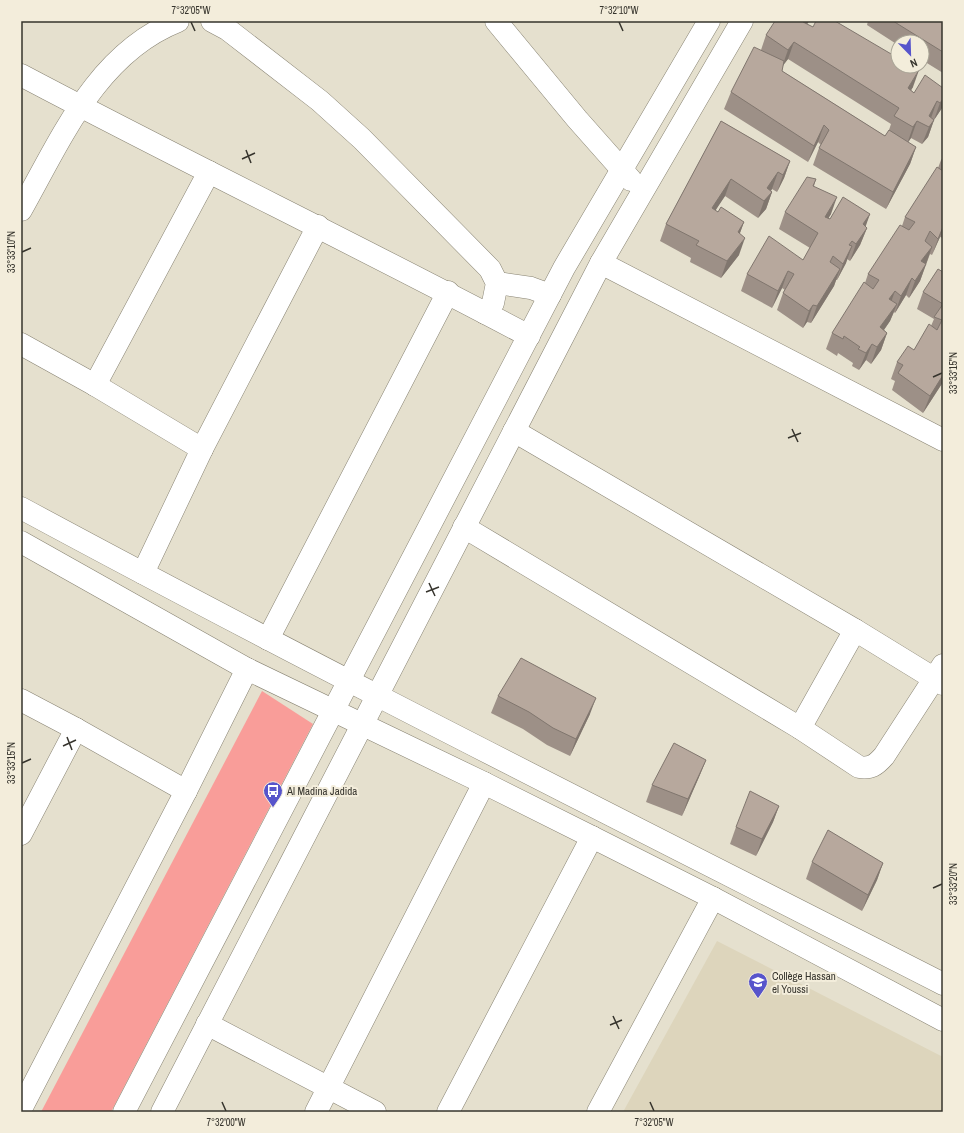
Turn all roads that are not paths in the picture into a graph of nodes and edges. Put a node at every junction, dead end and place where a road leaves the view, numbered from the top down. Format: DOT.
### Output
graph roads {
  1 [pos="178,21"];
  2 [pos="212,21"];
  3 [pos="496,21"];
  4 [pos="709,21"];
  5 [pos="742,21"];
  6 [pos="21,75"];
  7 [pos="80,106"];
  8 [pos="621,170"];
  9 [pos="209,172"];
  10 [pos="642,193"];
  11 [pos="21,210"];
  12 [pos="318,226"];
  13 [pos="601,263"];
  14 [pos="497,284"];
  15 [pos="448,292"];
  16 [pos="550,295"];
  17 [pos="485,312"];
  18 [pos="529,336"];
  19 [pos="21,344"];
  20 [pos="95,385"];
  21 [pos="514,431"];
  22 [pos="943,440"];
  23 [pos="202,449"];
  24 [pos="21,508"];
  25 [pos="464,527"];
  26 [pos="21,542"];
  27 [pos="143,574"];
  28 [pos="855,630"];
  29 [pos="268,639"];
  30 [pos="247,669"];
  31 [pos="940,676"];
  32 [pos="349,681"];
  33 [pos="378,696"];
  34 [pos="21,700"];
  35 [pos="334,711"];
  36 [pos="362,724"];
  37 [pos="800,728"];
  38 [pos="76,729"];
  39 [pos="484,783"];
  40 [pos="186,791"];
  41 [pos="21,834"];
  42 [pos="592,837"];
  43 [pos="713,898"];
  44 [pos="943,984"];
  45 [pos="943,1020"];
  46 [pos="207,1024"];
  47 [pos="330,1088"];
  48 [pos="21,1109"];
  49 [pos="124,1112"];
  50 [pos="162,1112"];
  51 [pos="316,1112"];
  52 [pos="375,1112"];
  53 [pos="448,1112"];
  54 [pos="598,1112"];
  1 -- 7 [label="street"];
  2 -- 14 [label="street"];
  3 -- 8 [label="street"];
  4 -- 8 [label="street"];
  5 -- 10 [label="street"];
  6 -- 7 [label="street"];
  7 -- 9 [label="street"];
  7 -- 11 [label="street"];
  8 -- 10 [label="street"];
  8 -- 16 [label="street"];
  9 -- 12 [label="street"];
  9 -- 20 [label="street"];
  10 -- 13 [label="street"];
  12 -- 15 [label="street"];
  12 -- 23 [label="street"];
  13 -- 21 [label="street"];
  13 -- 22 [label="street"];
  14 -- 16 [label="street"];
  14 -- 17 [label="street"];
  15 -- 17 [label="street"];
  15 -- 29 [label="street"];
  16 -- 18 [label="street"];
  17 -- 18 [label="street"];
  18 -- 32 [label="street"];
  19 -- 20 [label="street"];
  20 -- 23 [label="street"];
  21 -- 25 [label="street"];
  21 -- 28 [label="street"];
  23 -- 27 [label="street"];
  24 -- 27 [label="street"];
  25 -- 33 [label="street"];
  25 -- 37 [label="street"];
  26 -- 30 [label="street"];
  27 -- 29 [label="street"];
  28 -- 31 [label="street"];
  28 -- 37 [label="street"];
  29 -- 32 [label="street"];
  30 -- 35 [label="street"];
  30 -- 40 [label="street"];
  31 -- 37 [label="street"];
  32 -- 33 [label="street"];
  32 -- 35 [label="street"];
  33 -- 36 [label="street"];
  33 -- 44 [label="street"];
  34 -- 38 [label="street"];
  35 -- 36 [label="street"];
  35 -- 49 [label="street"];
  36 -- 39 [label="street"];
  36 -- 46 [label="street"];
  38 -- 40 [label="street"];
  38 -- 41 [label="street"];
  39 -- 42 [label="street"];
  39 -- 47 [label="street"];
  40 -- 48 [label="street"];
  42 -- 43 [label="street"];
  42 -- 53 [label="street"];
  43 -- 45 [label="street"];
  43 -- 54 [label="street"];
  46 -- 47 [label="street"];
  46 -- 50 [label="street"];
  47 -- 51 [label="street"];
  47 -- 52 [label="street"];
}
